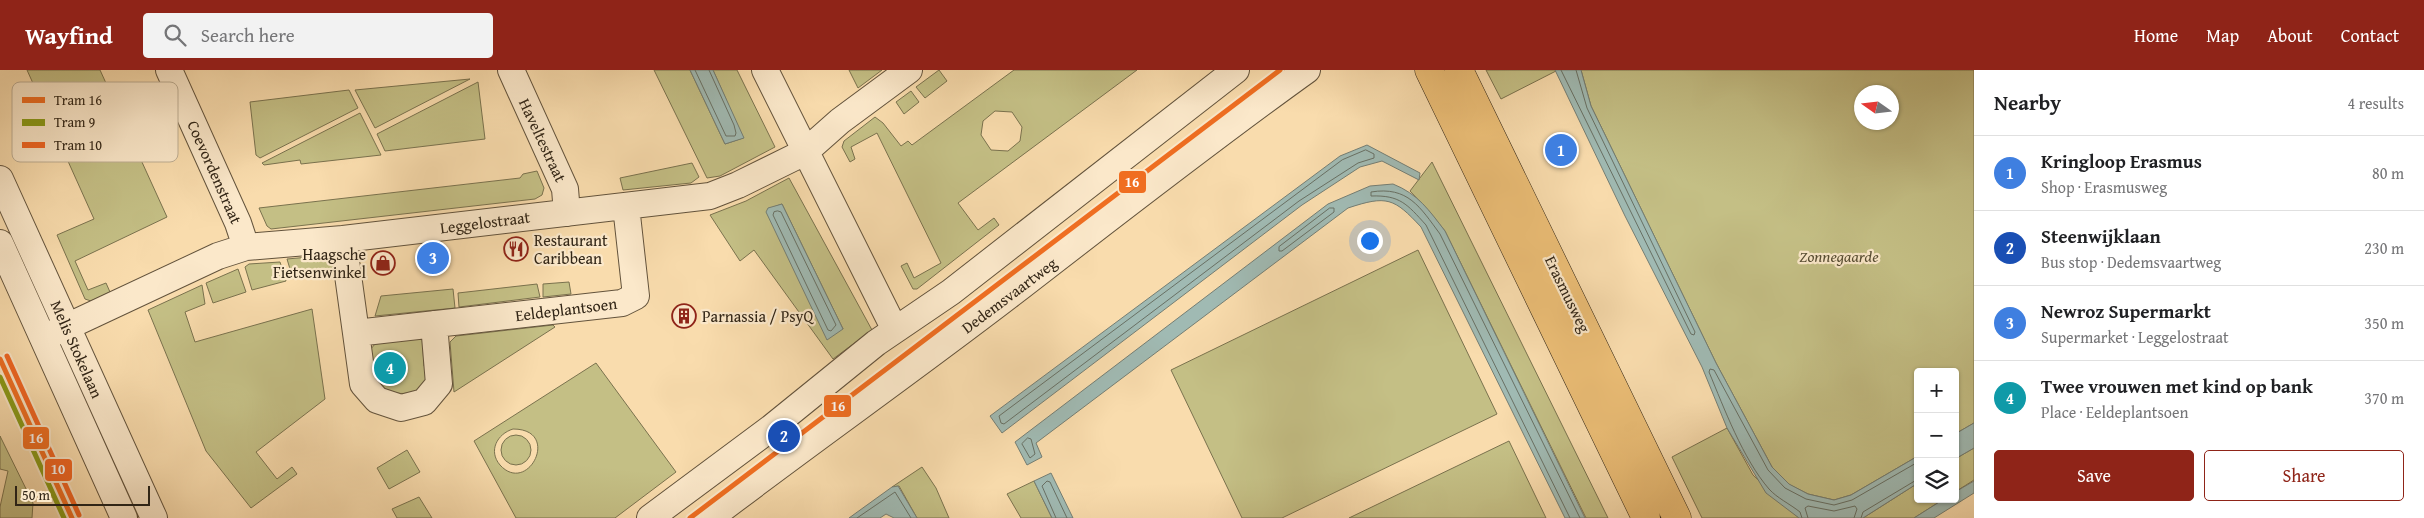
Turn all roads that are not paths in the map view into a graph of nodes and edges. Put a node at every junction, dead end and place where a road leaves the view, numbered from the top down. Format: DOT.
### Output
graph roads {
  1 [pos="169,70"];
  2 [pos="511,70"];
  3 [pos="765,70"];
  4 [pos="909,70"];
  5 [pos="1236,70"];
  6 [pos="1307,70"];
  7 [pos="1429,70"];
  8 [pos="1459,70"];
  9 [pos="174,82"];
  10 [pos="178,90"];
  11 [pos="805,152"];
  12 [pos="0,179"];
  13 [pos="626,206"];
  14 [pos="567,213"];
  15 [pos="343,239"];
  16 [pos="0,243"];
  17 [pos="246,247"];
  18 [pos="434,324"];
  19 [pos="67,327"];
  20 [pos="895,330"];
  21 [pos="356,332"];
  22 [pos="43,338"];
  23 [pos="124,518"];
  24 [pos="154,518"];
  25 [pos="650,518"];
  26 [pos="710,518"];
  27 [pos="1646,518"];
  28 [pos="1677,518"];
  1 -- 9 [label="street, Coevordenstraat"];
  2 -- 14 [label="street, Haveltestraat"];
  3 -- 11 [label="street"];
  4 -- 11 [label="street, Leggelostraat"];
  5 -- 20 [label="street"];
  6 -- 26 [label="street, Dedemsvaartweg"];
  7 -- 27 [label="main road, Erasmusweg"];
  8 -- 28 [label="main road, Erasmusweg"];
  10 -- 17 [label="street, Coevordenstraat"];
  11 -- 13 [label="street, Leggelostraat"];
  11 -- 20 [label="street"];
  12 -- 19 [label="street, Melis Stokelaan"];
  13 -- 14 [label="street, Leggelostraat"];
  13 -- 18 [label="street, Eeldeplantsoen"];
  14 -- 15 [label="street, Leggelostraat"];
  15 -- 17 [label="street, Leggelostraat"];
  15 -- 21 [label="street"];
  16 -- 22 [label="street, Melis Stokelaan"];
  17 -- 19 [label="street, Leggelostraat"];
  18 -- 21 [label="street, Eeldeplantsoen"];
  18 -- 21 [label="street"];
  19 -- 22 [label="street, Leggelostraat"];
  19 -- 24 [label="street, Melis Stokelaan"];
  20 -- 25 [label="street"];
  22 -- 23 [label="street, Melis Stokelaan"];
}
